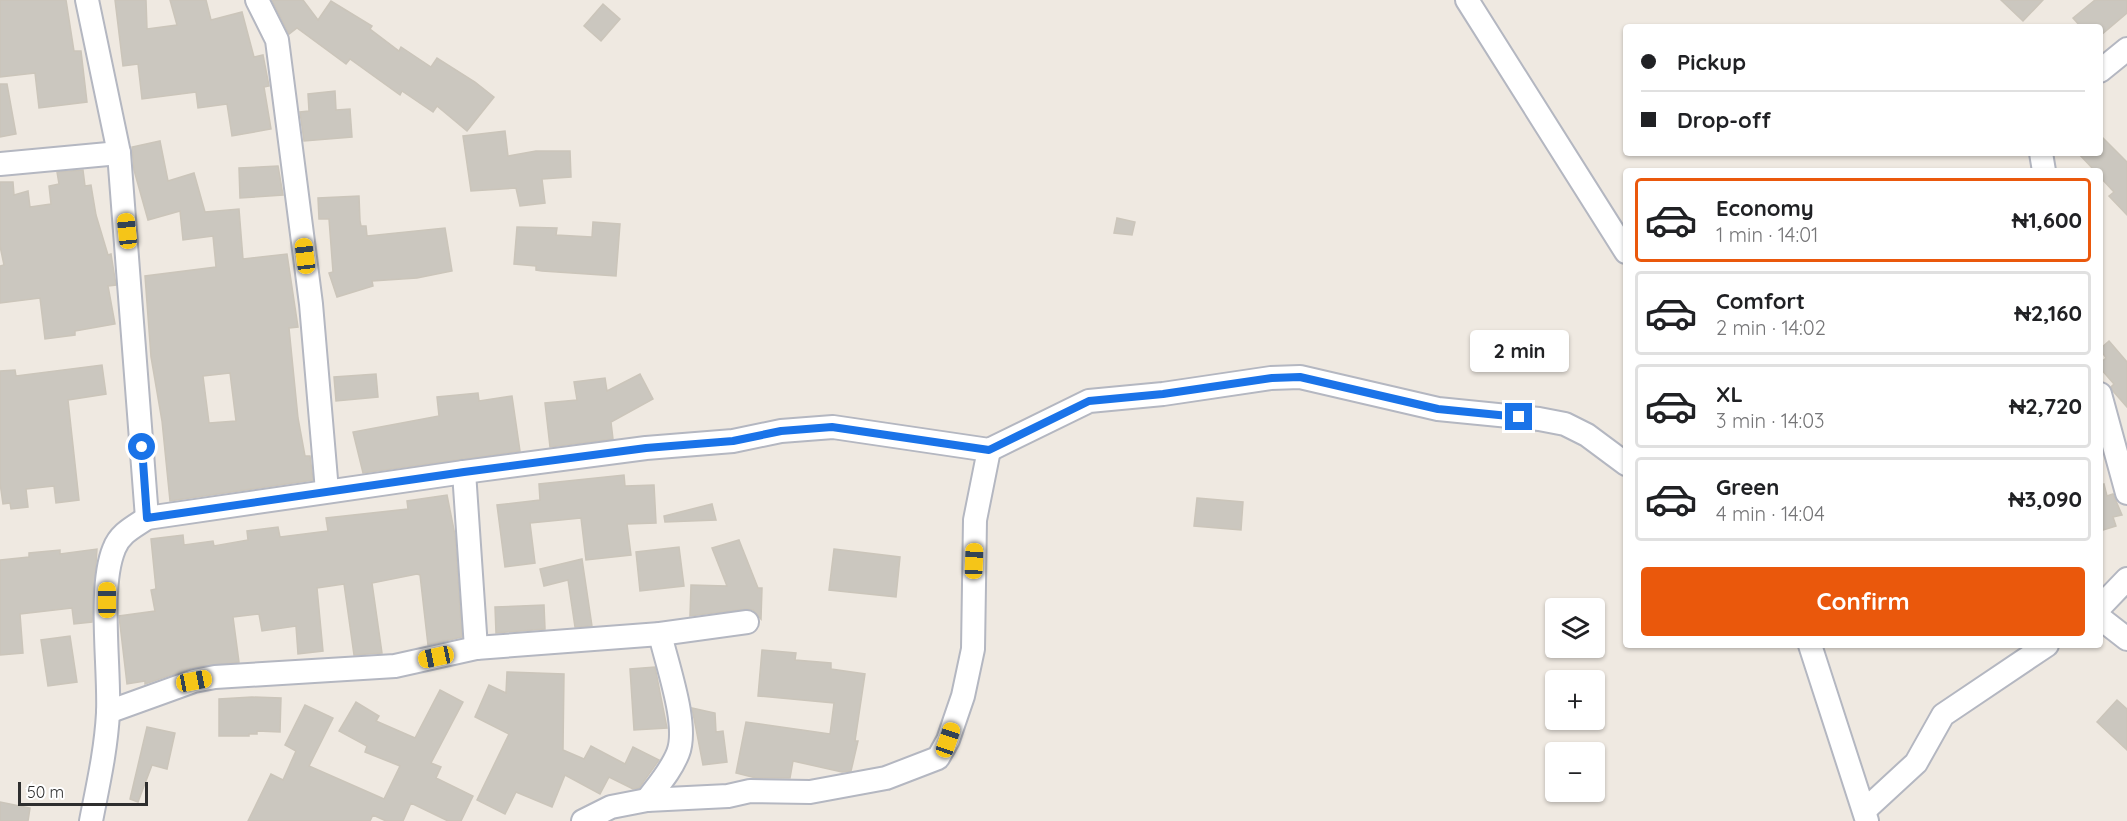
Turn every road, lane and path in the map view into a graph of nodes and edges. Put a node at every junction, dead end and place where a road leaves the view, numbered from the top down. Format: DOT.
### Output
graph roads {
  1 [pos="87,0"];
  2 [pos="256,0"];
  3 [pos="1467,0"];
  4 [pos="2127,49"];
  5 [pos="2103,69"];
  6 [pos="120,153"];
  7 [pos="0,164"];
  8 [pos="1623,247"];
  9 [pos="2103,405"];
  10 [pos="989,450"];
  11 [pos="1623,462"];
  12 [pos="464,472"];
  13 [pos="327,491"];
  14 [pos="2127,493"];
  15 [pos="147,518"];
  16 [pos="2127,579"];
  17 [pos="2103,604"];
  18 [pos="2103,620"];
  19 [pos="747,622"];
  20 [pos="660,634"];
  21 [pos="2127,639"];
  22 [pos="476,648"];
  23 [pos="1811,648"];
  24 [pos="2043,648"];
  25 [pos="108,712"];
  26 [pos="647,800"];
  27 [pos="1866,816"];
  28 [pos="91,821"];
  29 [pos="583,821"];
  1 -- 6 [label="street"];
  2 -- 13 [label="street"];
  3 -- 8 [label="street"];
  4 -- 5 [label="street"];
  6 -- 7 [label="street"];
  6 -- 15 [label="street"];
  9 -- 14 [label="street"];
  10 -- 11 [label="street"];
  10 -- 12 [label="street"];
  10 -- 26 [label="street"];
  12 -- 13 [label="street"];
  12 -- 22 [label="street"];
  13 -- 15 [label="street"];
  15 -- 25 [label="street"];
  16 -- 17 [label="street"];
  18 -- 21 [label="street"];
  19 -- 20 [label="street"];
  20 -- 22 [label="street"];
  20 -- 26 [label="street"];
  22 -- 25 [label="street"];
  23 -- 27 [label="street"];
  24 -- 27 [label="street"];
  25 -- 28 [label="street"];
  26 -- 29 [label="street"];
}
